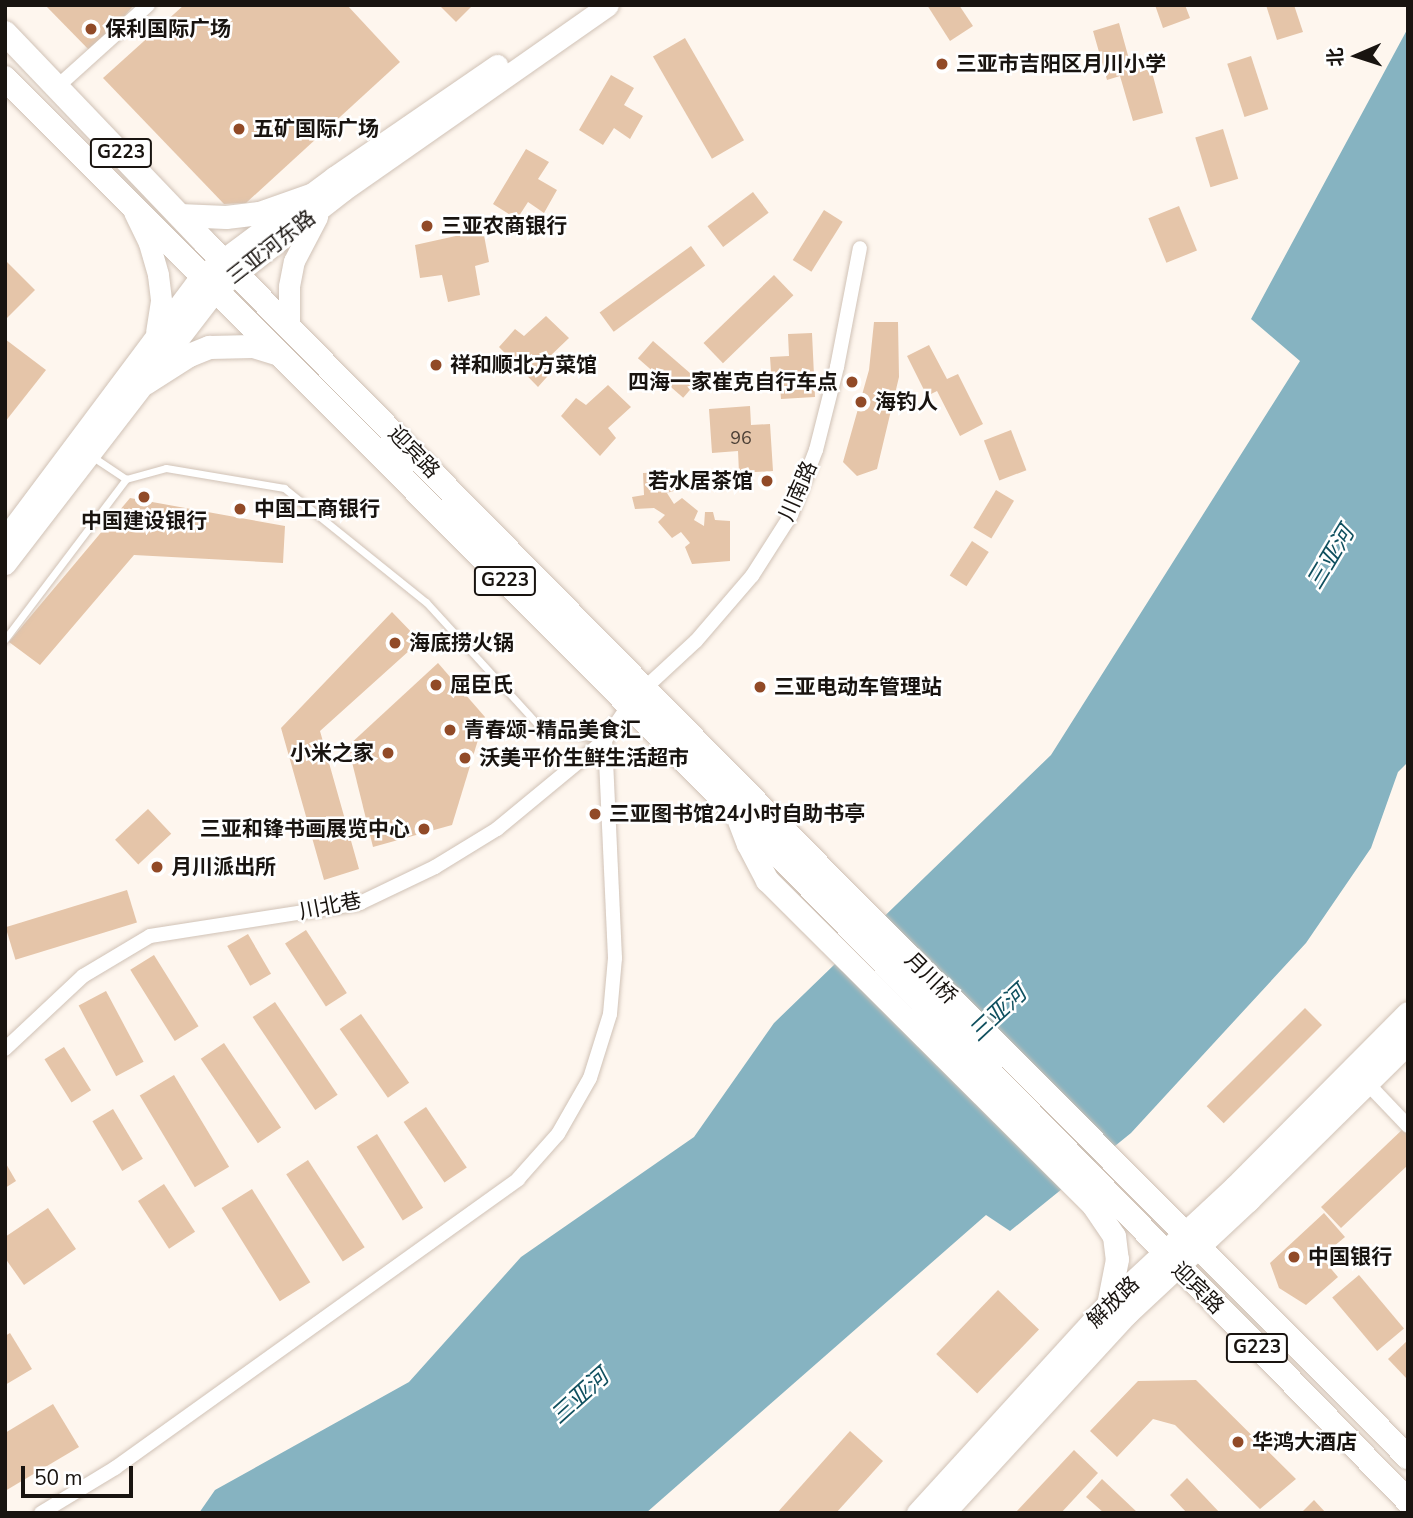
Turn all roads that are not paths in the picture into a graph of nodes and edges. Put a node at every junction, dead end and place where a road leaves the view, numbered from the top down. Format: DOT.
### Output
graph roads {
  1 [pos="148,5"];
  2 [pos="582,5"];
  3 [pos="608,5"];
  4 [pos="5,33"];
  5 [pos="5,79"];
  6 [pos="58,86"];
  7 [pos="318,200"];
  8 [pos="130,204"];
  9 [pos="179,215"];
  10 [pos="860,248"];
  11 [pos="230,265"];
  12 [pos="208,283"];
  13 [pos="289,324"];
  14 [pos="155,338"];
  15 [pos="280,354"];
  16 [pos="145,383"];
  17 [pos="90,454"];
  18 [pos="126,479"];
  19 [pos="5,538"];
  20 [pos="5,564"];
  21 [pos="5,639"];
  22 [pos="637,697"];
  23 [pos="605,740"];
  24 [pos="736,813"];
  25 [pos="816,878"];
  26 [pos="1408,1013"];
  27 [pos="1408,1042"];
  28 [pos="5,1049"];
  29 [pos="1367,1083"];
  30 [pos="1408,1126"];
  31 [pos="1129,1175"];
  32 [pos="1100,1199"];
  33 [pos="1192,1240"];
  34 [pos="1171,1260"];
  35 [pos="1108,1304"];
  36 [pos="1408,1457"];
  37 [pos="1408,1501"];
  38 [pos="41,1513"];
  39 [pos="918,1513"];
  40 [pos="943,1513"];
  1 -- 6 [label="street"];
  2 -- 7 [label="main road, 三亚河东路"];
  3 -- 7 [label="main road, 三亚河东路"];
  4 -- 6 [label="highway, 迎宾路 / G223"];
  5 -- 8 [label="highway, 迎宾路 / G223"];
  6 -- 9 [label="highway, 迎宾路 / G223"];
  7 -- 9 [label="main road"];
  7 -- 11 [label="main road, 三亚河东路"];
  7 -- 13 [label="main road"];
  8 -- 12 [label="highway, 迎宾路 / G223"];
  8 -- 14 [label="main road"];
  9 -- 11 [label="highway, 迎宾路 / G223"];
  10 -- 22 [label="street, 川南路"];
  11 -- 12 [label="main road, 三亚河东路"];
  11 -- 13 [label="highway, 迎宾路 / G223"];
  12 -- 14 [label="main road, 三亚河东路"];
  12 -- 15 [label="highway, 迎宾路 / G223"];
  12 -- 16 [label="main road, 三亚河东路"];
  13 -- 22 [label="highway, 迎宾路 / G223"];
  14 -- 19 [label="main road, 三亚河东路"];
  15 -- 16 [label="main road"];
  15 -- 22 [label="highway, 迎宾路 / G223"];
  16 -- 17 [label="main road, 三亚河东路"];
  17 -- 18 [label="lane"];
  17 -- 20 [label="main road, 三亚河东路"];
  18 -- 21 [label="lane"];
  18 -- 23 [label="lane"];
  22 -- 23 [label="street, 川北巷"];
  22 -- 24 [label="highway, 迎宾路 / G223"];
  22 -- 25 [label="highway, 迎宾路 / G223"];
  23 -- 28 [label="street, 川北巷"];
  23 -- 38 [label="street"];
  24 -- 25 [label="highway, 迎宾路 / G223"];
  24 -- 32 [label="main road"];
  25 -- 31 [label="highway, 月川桥 / G223"];
  25 -- 32 [label="highway, 月川桥 / G223"];
  26 -- 33 [label="main road, 解放路"];
  27 -- 29 [label="main road, 解放路"];
  29 -- 30 [label="street"];
  29 -- 33 [label="main road, 解放路"];
  31 -- 33 [label="highway, 迎宾路 / G223"];
  32 -- 34 [label="highway, 迎宾路 / G223"];
  32 -- 35 [label="main road"];
  33 -- 34 [label="main road, 解放路"];
  33 -- 36 [label="highway, 迎宾路 / G223"];
  34 -- 35 [label="main road, 解放路"];
  34 -- 37 [label="highway, 迎宾路 / G223"];
  34 -- 40 [label="main road, 解放路"];
  35 -- 39 [label="main road, 解放路"];
}
